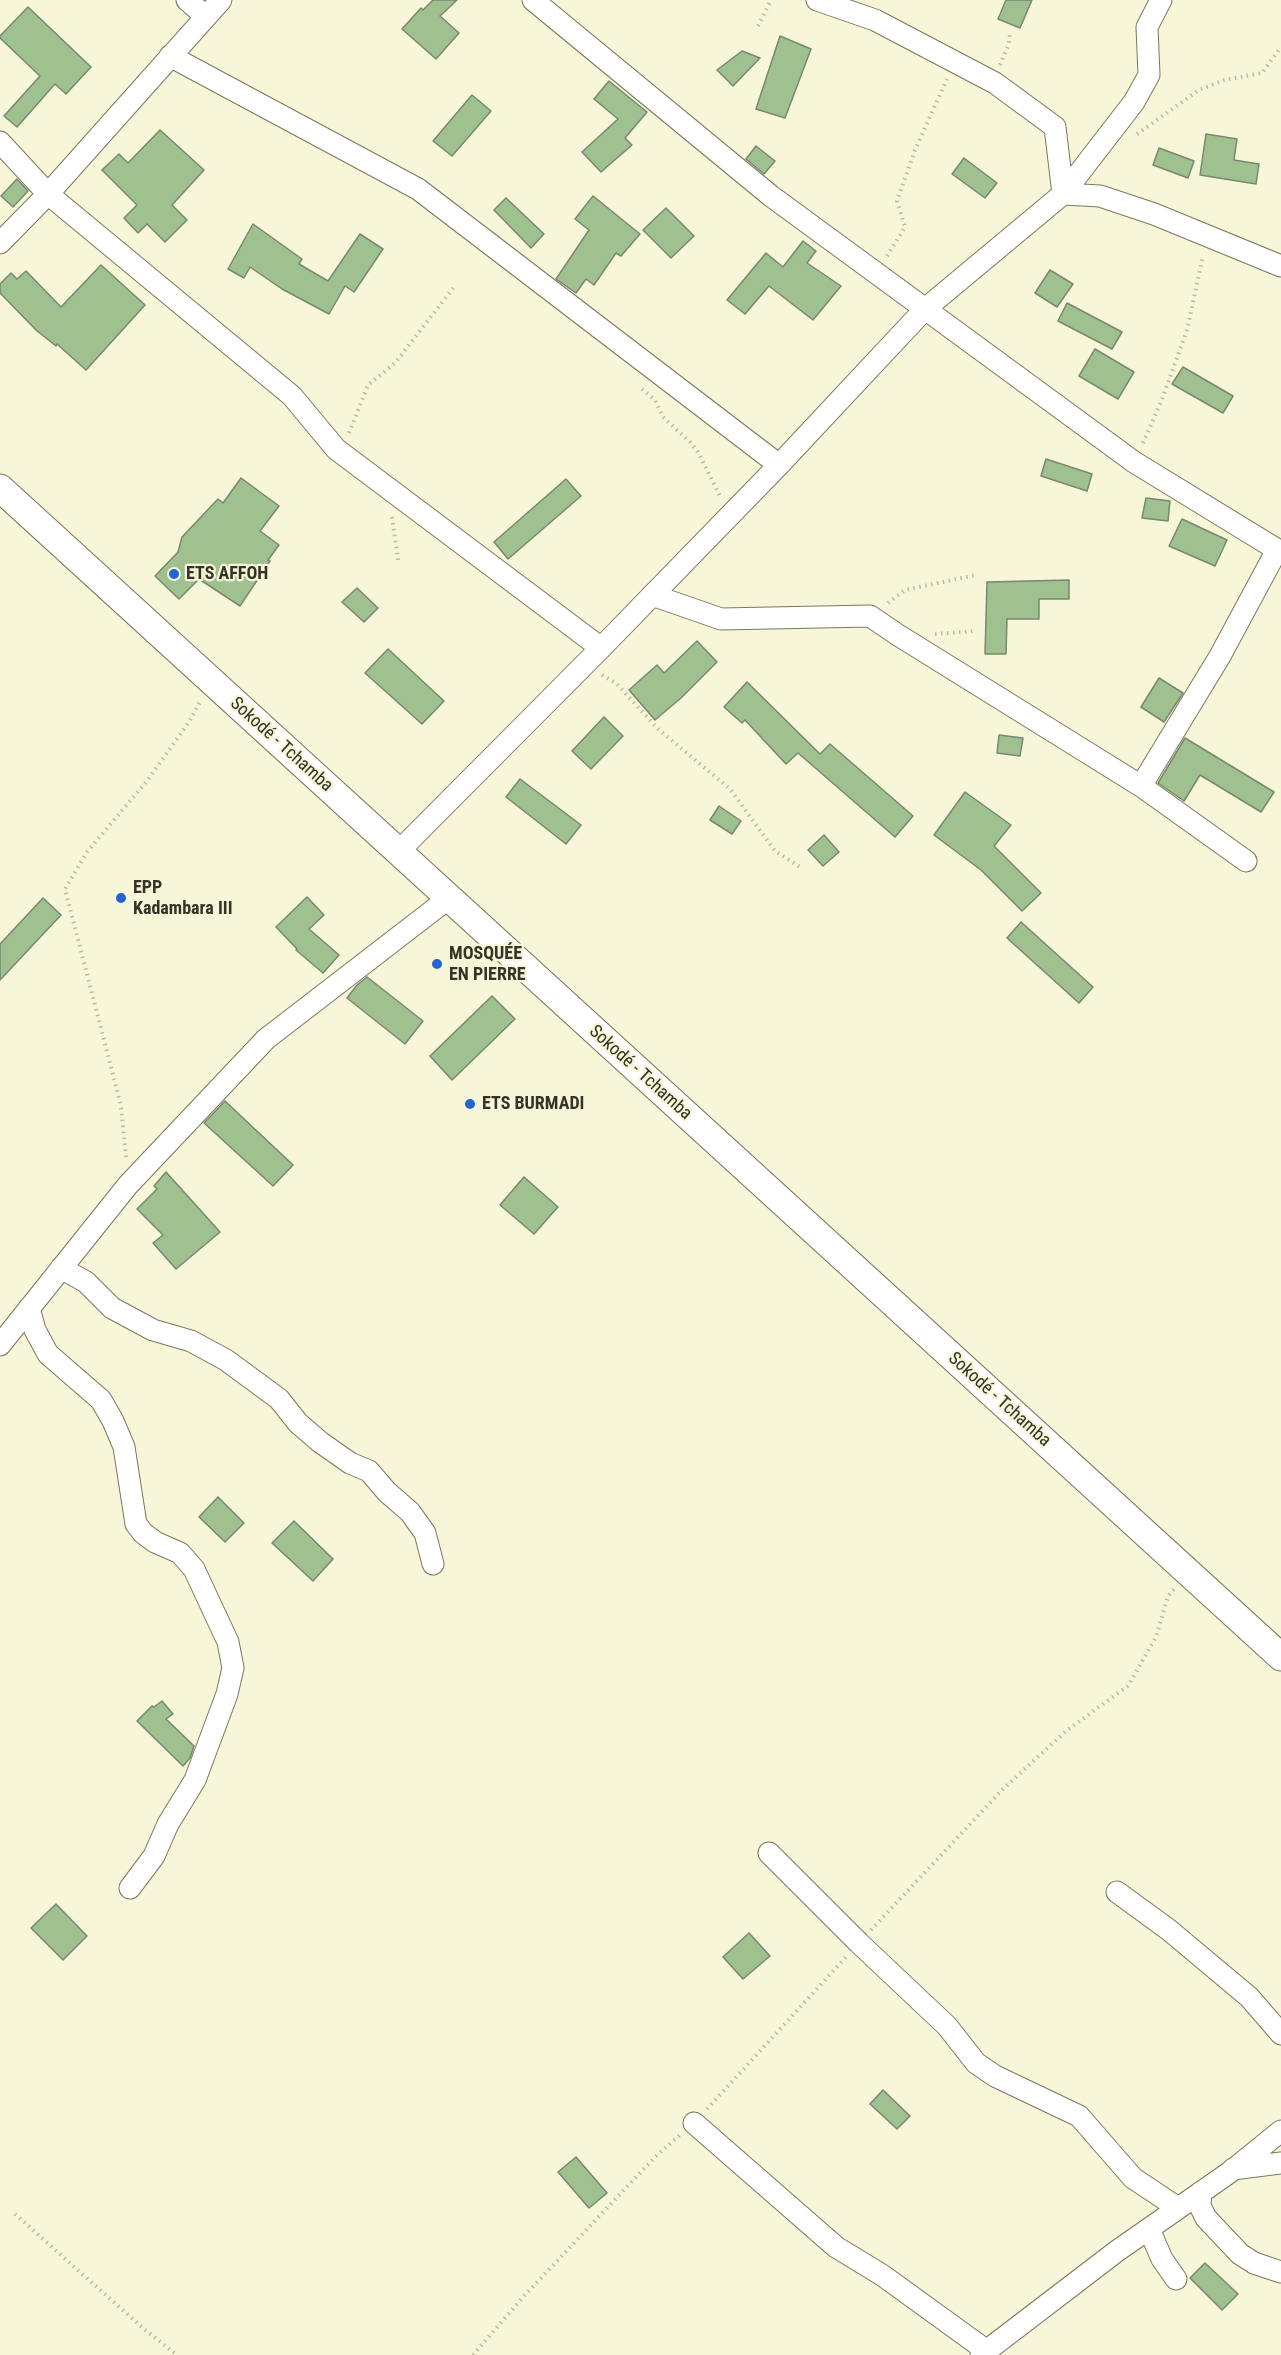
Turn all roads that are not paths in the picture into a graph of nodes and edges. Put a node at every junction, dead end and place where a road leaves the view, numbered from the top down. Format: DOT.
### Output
graph roads {
  1 [pos="187,0"];
  2 [pos="221,0"];
  3 [pos="533,0"];
  4 [pos="817,0"];
  5 [pos="1161,0"];
  6 [pos="205,16"];
  7 [pos="170,56"];
  8 [pos="0,142"];
  9 [pos="48,194"];
  10 [pos="1063,194"];
  11 [pos="0,243"];
  12 [pos="1281,266"];
  13 [pos="925,309"];
  14 [pos="779,465"];
  15 [pos="0,488"];
  16 [pos="1279,551"];
  17 [pos="652,595"];
  18 [pos="602,648"];
  19 [pos="1141,786"];
  20 [pos="398,852"];
  21 [pos="1246,861"];
  22 [pos="449,898"];
  23 [pos="61,1268"];
  24 [pos="29,1308"];
  25 [pos="0,1345"];
  26 [pos="433,1564"];
  27 [pos="1281,1657"];
  28 [pos="769,1853"];
  29 [pos="130,1888"];
  30 [pos="1117,1892"];
  31 [pos="1281,2034"];
  32 [pos="694,2123"];
  33 [pos="1281,2131"];
  34 [pos="1281,2163"];
  35 [pos="1233,2170"];
  36 [pos="1201,2192"];
  37 [pos="1178,2208"];
  38 [pos="1149,2229"];
  39 [pos="1281,2272"];
  40 [pos="1176,2279"];
  41 [pos="984,2353"];
  1 -- 6 [label="street"];
  2 -- 6 [label="street"];
  3 -- 13 [label="street"];
  4 -- 10 [label="street"];
  5 -- 10 [label="street"];
  6 -- 7 [label="street"];
  7 -- 9 [label="street"];
  7 -- 14 [label="street"];
  8 -- 9 [label="street"];
  9 -- 11 [label="street"];
  9 -- 18 [label="street"];
  10 -- 12 [label="street"];
  10 -- 13 [label="street"];
  13 -- 14 [label="street"];
  13 -- 16 [label="street"];
  14 -- 17 [label="street"];
  15 -- 20 [label="main road, Sokodé - Tchamba"];
  16 -- 19 [label="street"];
  17 -- 18 [label="street"];
  17 -- 19 [label="street"];
  18 -- 20 [label="street"];
  19 -- 21 [label="street"];
  20 -- 22 [label="main road, Sokodé - Tchamba"];
  22 -- 23 [label="street"];
  22 -- 27 [label="main road, Sokodé - Tchamba"];
  23 -- 24 [label="street"];
  23 -- 26 [label="street"];
  24 -- 25 [label="street"];
  24 -- 29 [label="street"];
  28 -- 37 [label="street"];
  30 -- 31 [label="street"];
  32 -- 41 [label="street"];
  33 -- 35 [label="street"];
  34 -- 35 [label="street"];
  35 -- 36 [label="street"];
  36 -- 37 [label="street"];
  36 -- 39 [label="street"];
  37 -- 38 [label="street"];
  38 -- 40 [label="street"];
  38 -- 41 [label="street"];
}
